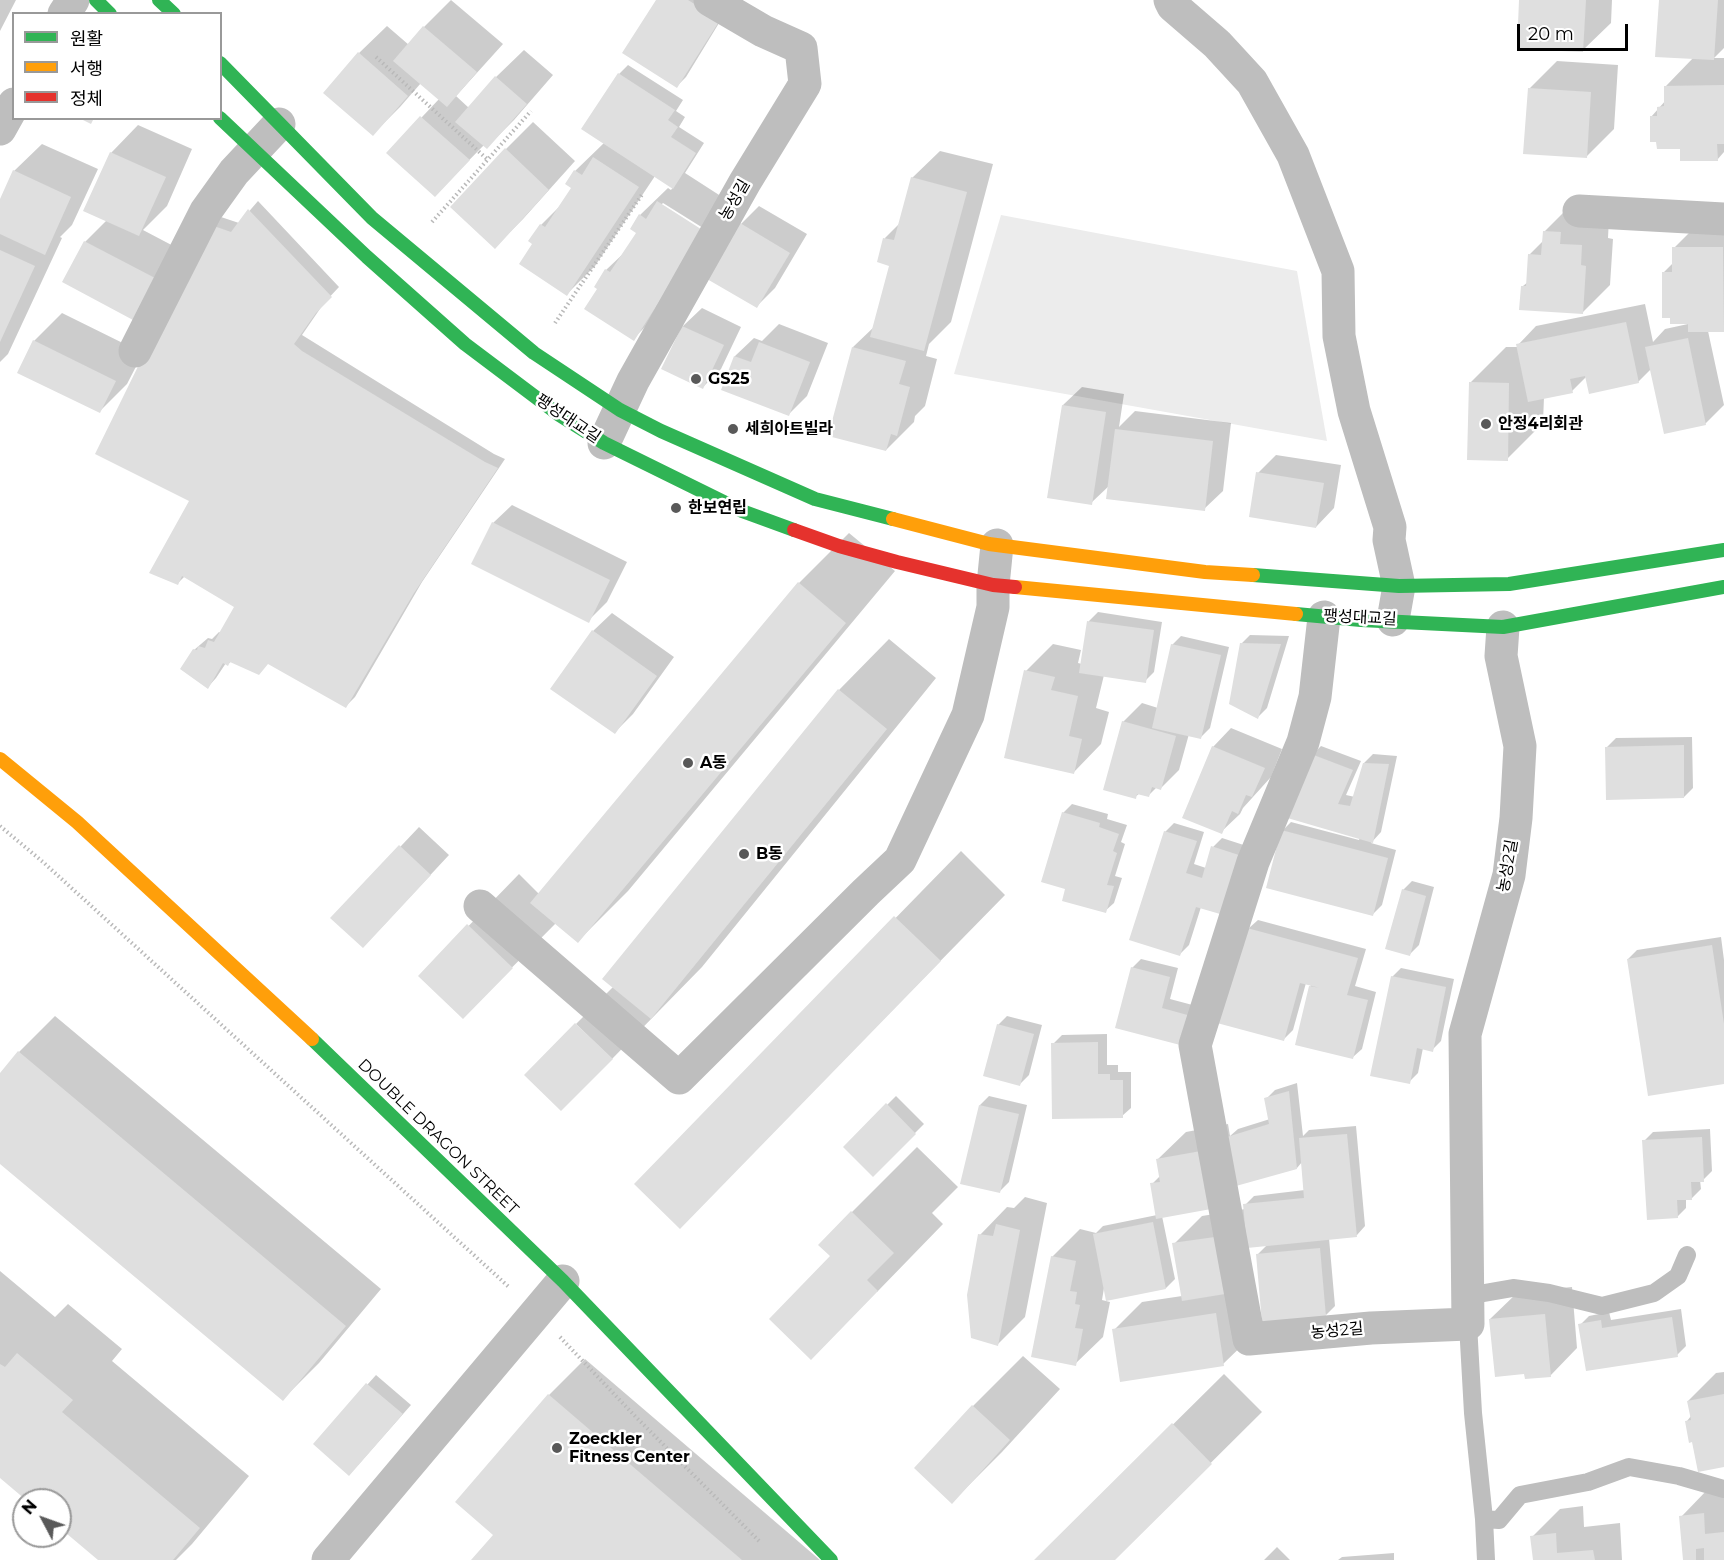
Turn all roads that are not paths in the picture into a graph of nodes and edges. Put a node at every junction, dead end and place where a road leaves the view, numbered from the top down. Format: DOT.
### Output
graph roads {
  1 [pos="96,0"];
  2 [pos="159,0"];
  3 [pos="710,0"];
  4 [pos="1170,0"];
  5 [pos="108,12"];
  6 [pos="172,12"];
  7 [pos="222,65"];
  8 [pos="12,108"];
  9 [pos="222,120"];
  10 [pos="279,124"];
  11 [pos="0,129"];
  12 [pos="254,151"];
  13 [pos="1579,212"];
  14 [pos="1724,219"];
  15 [pos="135,351"];
  16 [pos="620,410"];
  17 [pos="604,443"];
  18 [pos="997,545"];
  19 [pos="1724,550"];
  20 [pos="993,585"];
  21 [pos="1399,586"];
  22 [pos="1724,587"];
  23 [pos="1324,617"];
  24 [pos="1393,620"];
  25 [pos="1503,627"];
  26 [pos="0,759"];
  27 [pos="480,906"];
  28 [pos="1687,1256"];
  29 [pos="563,1281"];
  30 [pos="1467,1310"];
  31 [pos="1724,1489"];
  32 [pos="1484,1519"];
  33 [pos="328,1560"];
  34 [pos="831,1560"];
  35 [pos="1486,1560"];
  1 -- 5 [label="main road"];
  2 -- 6 [label="main road"];
  3 -- 16 [label="street, 농성길"];
  4 -- 21 [label="street"];
  7 -- 10 [label="main road, 팽성대교길"];
  8 -- 11 [label="street"];
  9 -- 12 [label="main road, 팽성대교길"];
  10 -- 12 [label="street"];
  10 -- 16 [label="main road, 팽성대교길"];
  12 -- 15 [label="street"];
  12 -- 17 [label="main road, 팽성대교길"];
  13 -- 14 [label="street"];
  16 -- 17 [label="street, 농성길"];
  16 -- 18 [label="main road, 팽성대교길"];
  17 -- 20 [label="main road, 팽성대교길"];
  18 -- 20 [label="street"];
  18 -- 21 [label="main road, 팽성대교길"];
  19 -- 21 [label="main road, 팽성대교길"];
  20 -- 23 [label="main road, 팽성대교길"];
  20 -- 27 [label="street"];
  21 -- 24 [label="street"];
  22 -- 25 [label="main road, 팽성대교길"];
  23 -- 24 [label="main road, 팽성대교길"];
  23 -- 30 [label="street, 농성2길"];
  24 -- 25 [label="main road, 팽성대교길"];
  25 -- 30 [label="street, 농성2길"];
  26 -- 29 [label="main road, DOUBLE DRAGON STREET"];
  28 -- 30 [label="lane"];
  29 -- 33 [label="street"];
  29 -- 34 [label="main road, DOUBLE DRAGON STREET"];
  30 -- 32 [label="lane"];
  31 -- 32 [label="lane"];
  32 -- 35 [label="lane"];
}
